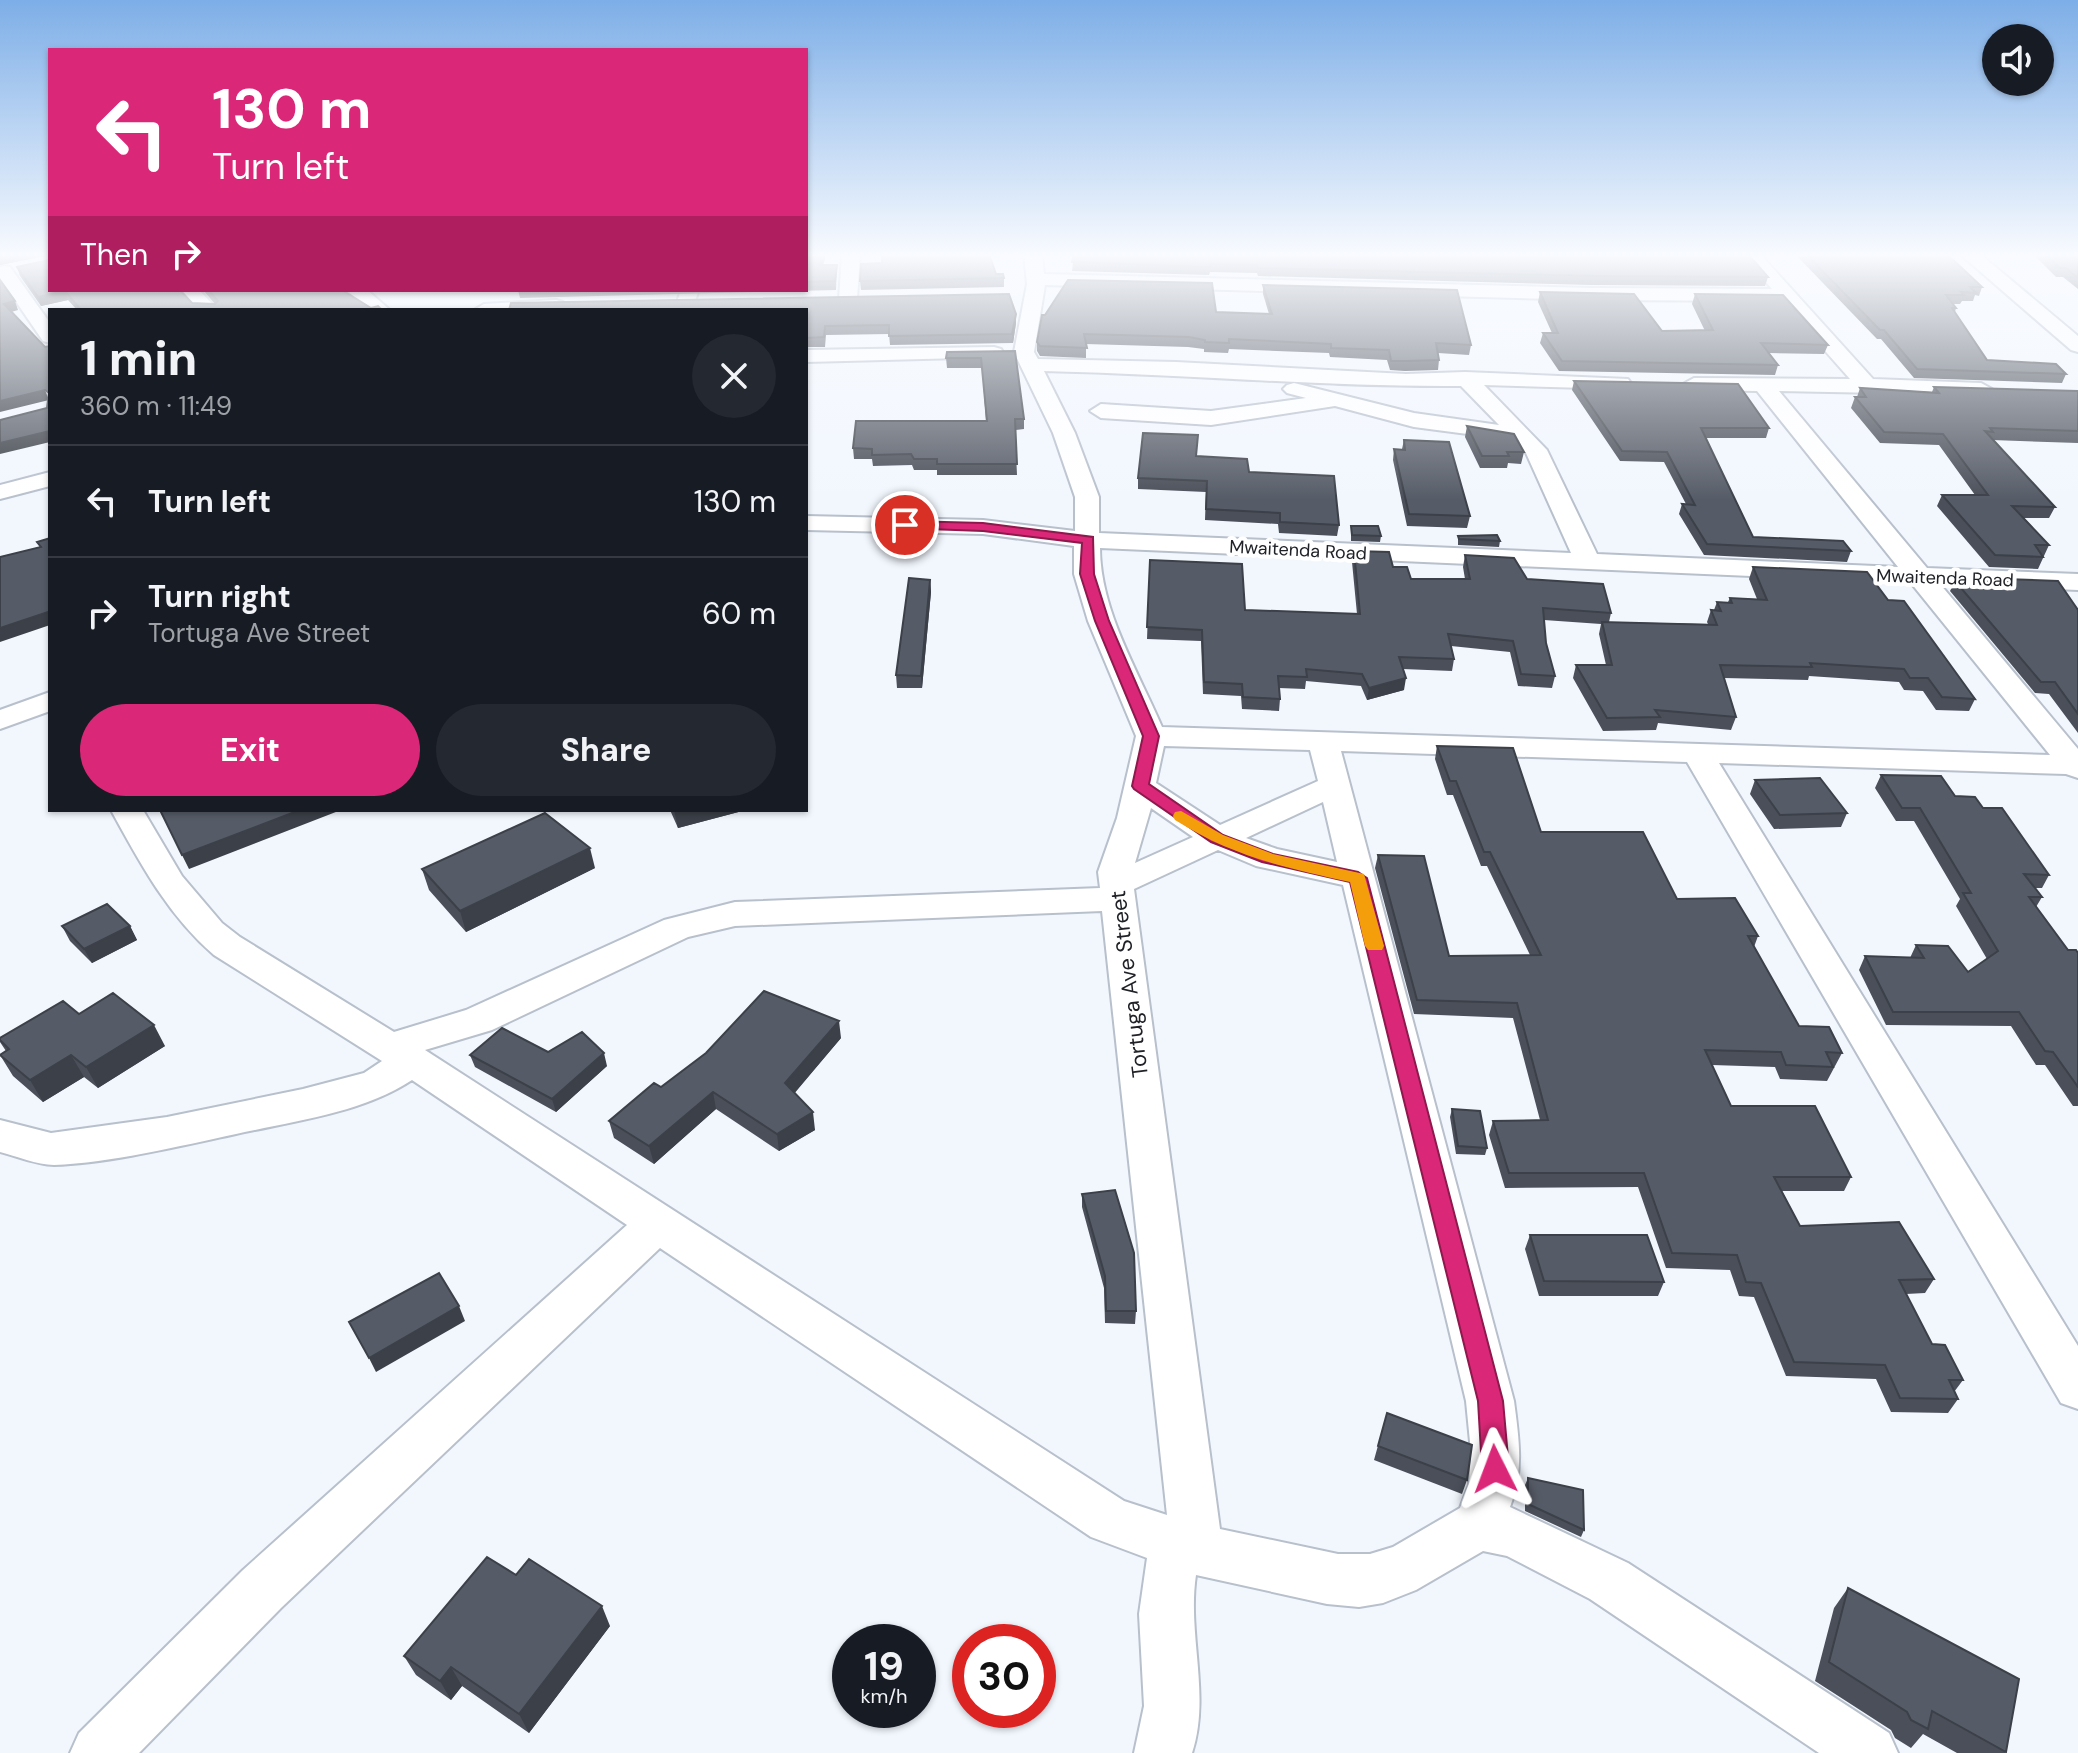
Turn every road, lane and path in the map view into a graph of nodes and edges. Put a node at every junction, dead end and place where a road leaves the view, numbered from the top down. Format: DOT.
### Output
graph roads {
  1 [pos="1028,336"];
  2 [pos="1823,336"];
  3 [pos="808,356"];
  4 [pos="1027,359"];
  5 [pos="1211,371"];
  6 [pos="1242,373"];
  7 [pos="1465,378"];
  8 [pos="1643,384"];
  9 [pos="1673,384"];
  10 [pos="1763,385"];
  11 [pos="1867,385"];
  12 [pos="2002,390"];
  13 [pos="1335,401"];
  14 [pos="1101,411"];
  15 [pos="1064,433"];
  16 [pos="1524,440"];
  17 [pos="48,480"];
  18 [pos="0,492"];
  19 [pos="808,523"];
  20 [pos="1088,540"];
  21 [pos="1588,562"];
  22 [pos="1922,577"];
  23 [pos="2078,582"];
  24 [pos="48,702"];
  25 [pos="0,720"];
  26 [pos="1151,736"];
  27 [pos="1323,740"];
  28 [pos="1696,751"];
  29 [pos="2077,766"];
  30 [pos="1334,785"];
  31 [pos="1140,786"];
  32 [pos="128,812"];
  33 [pos="1217,838"];
  34 [pos="1358,878"];
  35 [pos="1118,892"];
  36 [pos="401,1054"];
  37 [pos="0,1136"];
  38 [pos="659,1222"];
  39 [pos="2078,1388"];
  40 [pos="1478,1525"];
  41 [pos="1186,1547"];
  42 [pos="99,1753"];
  43 [pos="1163,1753"];
  44 [pos="1869,1753"];
  1 -- 4 [label="street"];
  2 -- 11 [label="street"];
  3 -- 4 [label="street"];
  4 -- 5 [label="street"];
  4 -- 15 [label="street"];
  5 -- 6 [label="street"];
  5 -- 14 [label="street"];
  6 -- 7 [label="street"];
  6 -- 13 [label="street"];
  7 -- 8 [label="street"];
  7 -- 16 [label="street"];
  9 -- 10 [label="street"];
  10 -- 11 [label="street"];
  10 -- 22 [label="street"];
  11 -- 12 [label="street"];
  13 -- 14 [label="street"];
  13 -- 16 [label="street"];
  14 -- 15 [label="street"];
  15 -- 20 [label="street"];
  16 -- 21 [label="street"];
  17 -- 18 [label="street"];
  19 -- 20 [label="street, Mwaitenda Road"];
  20 -- 21 [label="street, Mwaitenda Road"];
  20 -- 26 [label="street"];
  21 -- 22 [label="street, Mwaitenda Road"];
  22 -- 23 [label="street, Mwaitenda Road"];
  22 -- 29 [label="street"];
  24 -- 25 [label="street"];
  26 -- 27 [label="street"];
  26 -- 31 [label="street, Tortuga Ave Street"];
  27 -- 28 [label="street"];
  27 -- 30 [label="street"];
  28 -- 29 [label="street"];
  28 -- 39 [label="street"];
  30 -- 33 [label="street"];
  30 -- 34 [label="street"];
  31 -- 33 [label="street"];
  31 -- 35 [label="street, Tortuga Ave Street"];
  32 -- 36 [label="street"];
  33 -- 34 [label="street"];
  33 -- 35 [label="street"];
  34 -- 40 [label="street"];
  35 -- 36 [label="street"];
  35 -- 41 [label="street, Tortuga Ave Street"];
  36 -- 37 [label="street"];
  36 -- 38 [label="street"];
  38 -- 41 [label="street"];
  38 -- 42 [label="street"];
  40 -- 41 [label="street"];
  40 -- 44 [label="street"];
  41 -- 43 [label="street, Tortuga Ave Street"];
}
